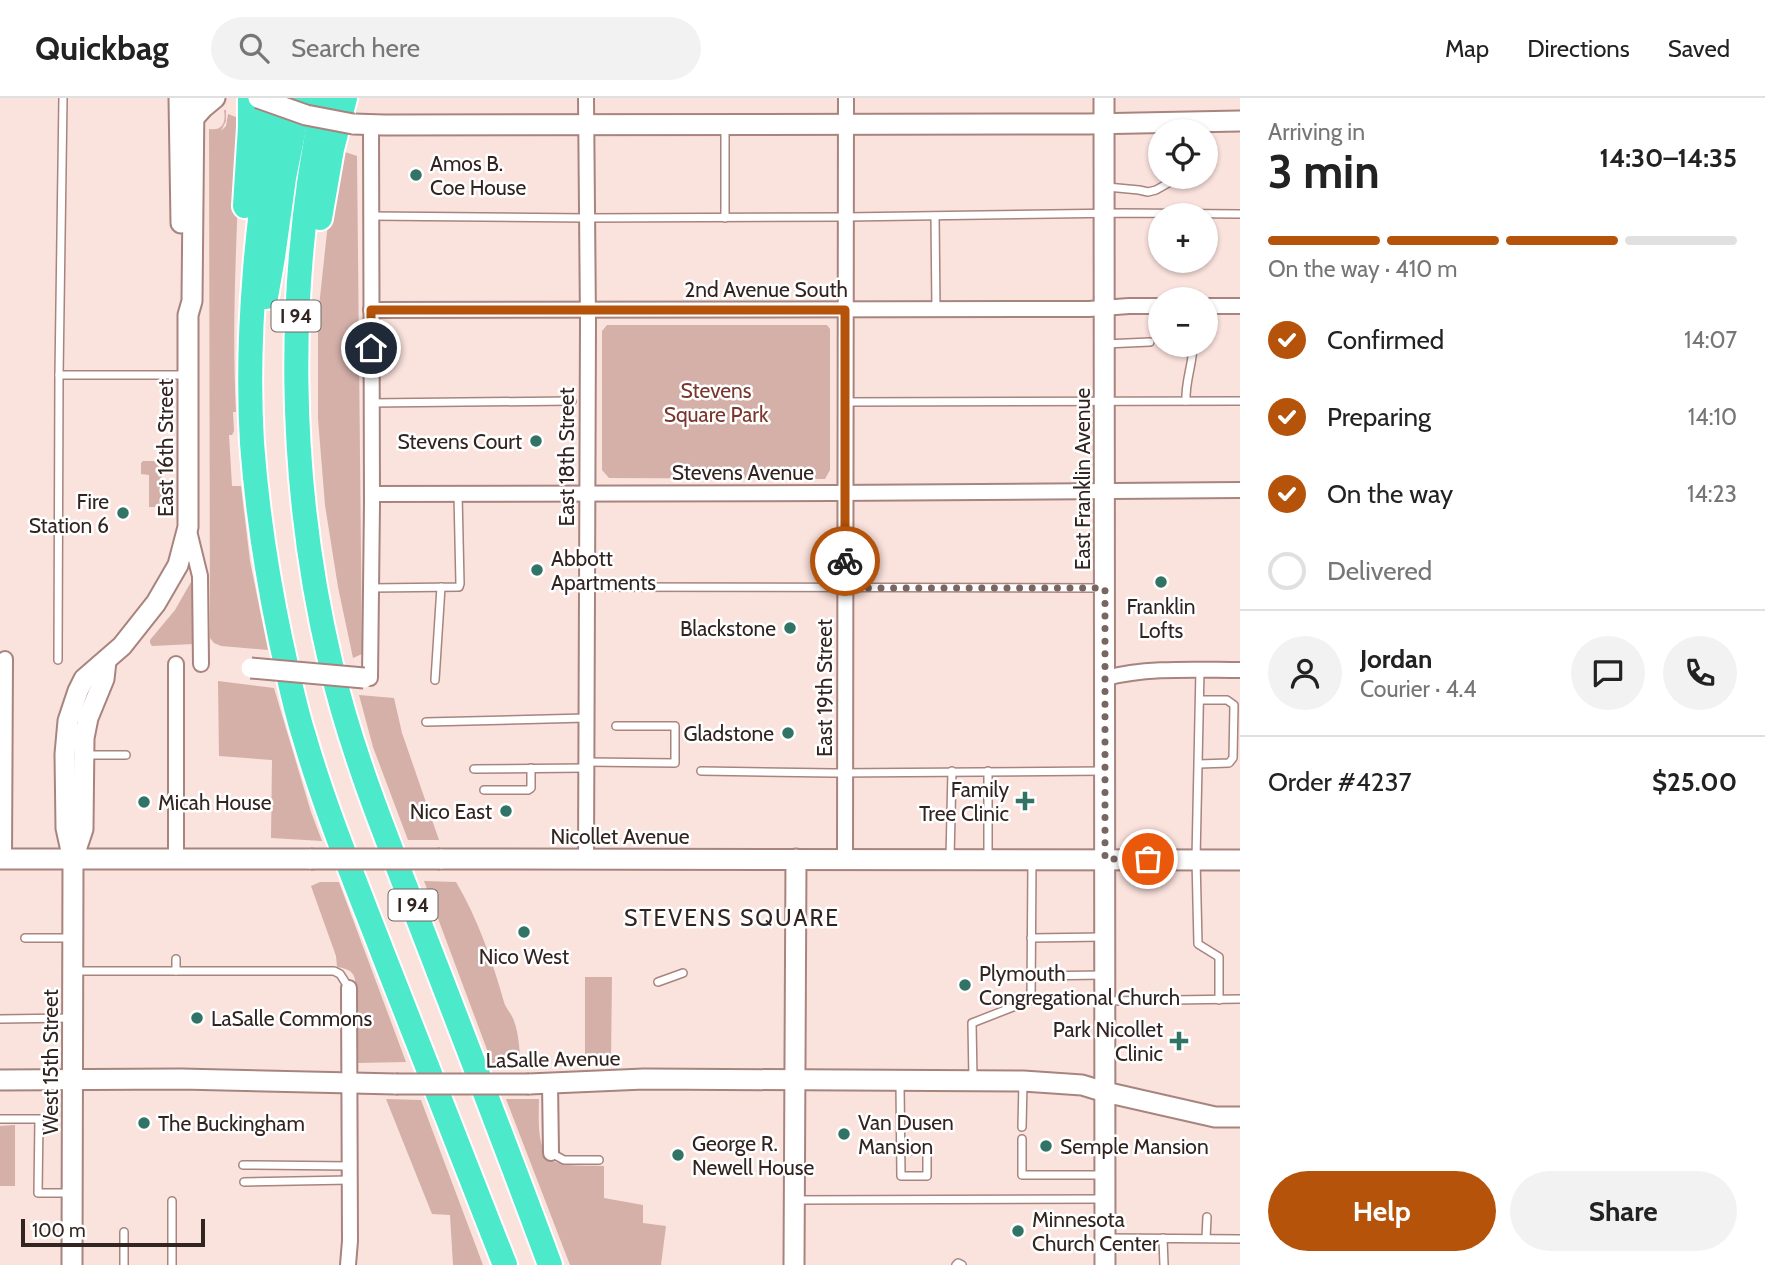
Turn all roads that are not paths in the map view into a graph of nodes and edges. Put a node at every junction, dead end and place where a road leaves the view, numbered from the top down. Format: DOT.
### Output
graph roads {
  1 [pos="63,98"];
  2 [pos="179,98"];
  3 [pos="215,98"];
  4 [pos="250,98"];
  5 [pos="258,98"];
  6 [pos="276,98"];
  7 [pos="300,98"];
  8 [pos="324,98"];
  9 [pos="345,98"];
  10 [pos="586,98"];
  11 [pos="846,98"];
  12 [pos="1104,98"];
  13 [pos="194,108"];
  14 [pos="1240,121"];
  15 [pos="1218,123"];
  16 [pos="362,124"];
  17 [pos="846,124"];
  18 [pos="1104,124"];
  19 [pos="586,125"];
  20 [pos="725,125"];
  21 [pos="1148,126"];
  22 [pos="1104,187"];
  23 [pos="1158,189"];
  24 [pos="1104,214"];
  25 [pos="1240,214"];
  26 [pos="370,216"];
  27 [pos="935,216"];
  28 [pos="839,217"];
  29 [pos="587,218"];
  30 [pos="726,218"];
  31 [pos="1148,306"];
  32 [pos="1218,306"];
  33 [pos="1240,306"];
  34 [pos="1105,308"];
  35 [pos="371,310"];
  36 [pos="588,310"];
  37 [pos="845,310"];
  38 [pos="936,310"];
  39 [pos="188,315"];
  40 [pos="1148,342"];
  41 [pos="1105,344"];
  42 [pos="1192,357"];
  43 [pos="59,375"];
  44 [pos="188,375"];
  45 [pos="572,401"];
  46 [pos="1105,401"];
  47 [pos="1186,401"];
  48 [pos="1240,401"];
  49 [pos="845,402"];
  50 [pos="370,403"];
  51 [pos="250,405"];
  52 [pos="256,486"];
  53 [pos="1240,490"];
  54 [pos="1105,491"];
  55 [pos="845,492"];
  56 [pos="458,493"];
  57 [pos="587,493"];
  58 [pos="372,494"];
  59 [pos="188,527"];
  60 [pos="308,536"];
  61 [pos="440,587"];
  62 [pos="587,587"];
  63 [pos="371,588"];
  64 [pos="845,588"];
  65 [pos="1105,588"];
  66 [pos="5,659"];
  67 [pos="58,660"];
  68 [pos="106,661"];
  69 [pos="176,664"];
  70 [pos="201,664"];
  71 [pos="251,668"];
  72 [pos="1200,670"];
  73 [pos="1240,670"];
  74 [pos="367,678"];
  75 [pos="1105,678"];
  76 [pos="435,680"];
  77 [pos="1200,700"];
  78 [pos="586,718"];
  79 [pos="426,722"];
  80 [pos="616,726"];
  81 [pos="83,755"];
  82 [pos="125,755"];
  83 [pos="1199,764"];
  84 [pos="586,765"];
  85 [pos="531,768"];
  86 [pos="474,769"];
  87 [pos="701,771"];
  88 [pos="952,771"];
  89 [pos="988,771"];
  90 [pos="1105,771"];
  91 [pos="845,773"];
  92 [pos="484,790"];
  93 [pos="2,859"];
  94 [pos="176,859"];
  95 [pos="586,859"];
  96 [pos="796,859"];
  97 [pos="845,859"];
  98 [pos="950,859"];
  99 [pos="988,859"];
  100 [pos="1032,859"];
  101 [pos="1105,859"];
  102 [pos="1196,859"];
  103 [pos="73,860"];
  104 [pos="1240,860"];
  105 [pos="1105,937"];
  106 [pos="25,938"];
  107 [pos="73,938"];
  108 [pos="1031,938"];
  109 [pos="176,959"];
  110 [pos="73,971"];
  111 [pos="176,971"];
  112 [pos="683,973"];
  113 [pos="1105,975"];
  114 [pos="1031,976"];
  115 [pos="658,982"];
  116 [pos="349,988"];
  117 [pos="1240,999"];
  118 [pos="1219,1000"];
  119 [pos="1105,1001"];
  120 [pos="0,1010"];
  121 [pos="73,1018"];
  122 [pos="0,1019"];
  123 [pos="72,1079"];
  124 [pos="795,1079"];
  125 [pos="900,1079"];
  126 [pos="0,1080"];
  127 [pos="973,1080"];
  128 [pos="1023,1081"];
  129 [pos="351,1082"];
  130 [pos="550,1083"];
  131 [pos="1105,1092"];
  132 [pos="1240,1117"];
  133 [pos="0,1119"];
  134 [pos="1023,1126"];
  135 [pos="1023,1139"];
  136 [pos="901,1150"];
  137 [pos="551,1153"];
  138 [pos="599,1160"];
  139 [pos="243,1165"];
  140 [pos="350,1173"];
  141 [pos="1105,1175"];
  142 [pos="244,1182"];
  143 [pos="72,1193"];
  144 [pos="1105,1199"];
  145 [pos="795,1200"];
  146 [pos="172,1201"];
  147 [pos="1207,1217"];
  148 [pos="124,1232"];
  149 [pos="1105,1238"];
  150 [pos="1163,1238"];
  151 [pos="1206,1238"];
  152 [pos="1240,1239"];
  153 [pos="72,1265"];
  154 [pos="124,1265"];
  155 [pos="172,1265"];
  156 [pos="348,1265"];
  157 [pos="505,1265"];
  158 [pos="550,1265"];
  159 [pos="794,1265"];
  160 [pos="956,1265"];
  161 [pos="962,1265"];
  162 [pos="1105,1265"];
  163 [pos="1164,1265"];
  1 -- 43 [label="lane"];
  2 -- 39 [label="street, East 16th Street"];
  3 -- 13 [label="street"];
  4 -- 52 [label="highway"];
  5 -- 16 [label="street, bridge"];
  6 -- 51 [label="highway, I 94"];
  7 -- 51 [label="highway"];
  8 -- 60 [label="highway, I 94"];
  9 -- 60 [label="highway"];
  10 -- 19 [label="street, East 18th Street"];
  11 -- 17 [label="street, East 19th Street"];
  12 -- 18 [label="street, East Franklin Avenue"];
  13 -- 39 [label="street, East 16th Street"];
  14 -- 15 [label="street"];
  16 -- 19 [label="street"];
  16 -- 26 [label="street"];
  17 -- 18 [label="street"];
  17 -- 20 [label="street"];
  17 -- 28 [label="street, East 19th Street"];
  18 -- 21 [label="street"];
  18 -- 22 [label="street, East Franklin Avenue"];
  19 -- 20 [label="street"];
  19 -- 29 [label="street, East 18th Street"];
  20 -- 30 [label="lane"];
  22 -- 23 [label="lane"];
  22 -- 24 [label="street, East Franklin Avenue"];
  24 -- 25 [label="lane"];
  24 -- 27 [label="lane"];
  24 -- 34 [label="street, East Franklin Avenue"];
  26 -- 29 [label="lane"];
  26 -- 35 [label="street"];
  27 -- 28 [label="lane"];
  27 -- 38 [label="lane"];
  28 -- 30 [label="lane"];
  28 -- 37 [label="street, East 19th Street"];
  29 -- 30 [label="lane"];
  29 -- 36 [label="street, East 18th Street"];
  31 -- 34 [label="street, 2nd Avenue South"];
  32 -- 33 [label="street"];
  34 -- 38 [label="street, 2nd Avenue South"];
  34 -- 41 [label="street, East Franklin Avenue"];
  35 -- 36 [label="street, 2nd Avenue South"];
  35 -- 50 [label="street"];
  36 -- 37 [label="street, 2nd Avenue South"];
  36 -- 57 [label="street, East 18th Street"];
  37 -- 38 [label="street, 2nd Avenue South"];
  37 -- 49 [label="street, East 19th Street"];
  39 -- 44 [label="street, East 16th Street"];
  40 -- 41 [label="lane"];
  41 -- 46 [label="street, East Franklin Avenue"];
  42 -- 47 [label="lane"];
  43 -- 44 [label="lane"];
  43 -- 67 [label="lane"];
  44 -- 59 [label="street, East 16th Street"];
  45 -- 50 [label="lane"];
  46 -- 47 [label="lane"];
  46 -- 49 [label="lane"];
  46 -- 54 [label="street, East Franklin Avenue"];
  47 -- 48 [label="lane"];
  49 -- 55 [label="street, East 19th Street"];
  50 -- 58 [label="street"];
  51 -- 52 [label="highway, I 94"];
  52 -- 157 [label="highway, I 94"];
  53 -- 54 [label="street, Stevens Avenue"];
  54 -- 55 [label="street, Stevens Avenue"];
  54 -- 65 [label="street, East Franklin Avenue"];
  55 -- 57 [label="street, Stevens Avenue"];
  55 -- 64 [label="street, East 19th Street"];
  56 -- 57 [label="street, Stevens Avenue"];
  56 -- 58 [label="street, Stevens Avenue"];
  56 -- 61 [label="lane"];
  57 -- 62 [label="street, East 18th Street"];
  58 -- 63 [label="street"];
  59 -- 68 [label="street"];
  59 -- 70 [label="street, East 16th Street"];
  60 -- 158 [label="highway, I 94"];
  61 -- 63 [label="lane"];
  61 -- 76 [label="lane"];
  62 -- 64 [label="lane"];
  62 -- 78 [label="street, East 18th Street"];
  63 -- 74 [label="street"];
  64 -- 65 [label="lane"];
  64 -- 91 [label="street, East 19th Street"];
  65 -- 75 [label="street, East Franklin Avenue"];
  66 -- 93 [label="street"];
  68 -- 81 [label="street"];
  68 -- 103 [label="street"];
  69 -- 94 [label="street"];
  71 -- 74 [label="street, bridge"];
  72 -- 73 [label="street"];
  72 -- 75 [label="street"];
  72 -- 77 [label="lane"];
  75 -- 90 [label="street, East Franklin Avenue"];
  77 -- 83 [label="lane"];
  77 -- 83 [label="lane"];
  78 -- 79 [label="lane"];
  78 -- 84 [label="street, East 18th Street"];
  80 -- 84 [label="lane"];
  81 -- 82 [label="lane"];
  81 -- 103 [label="street"];
  83 -- 102 [label="lane"];
  84 -- 85 [label="lane"];
  84 -- 95 [label="street, East 18th Street"];
  85 -- 86 [label="lane"];
  85 -- 92 [label="lane"];
  87 -- 91 [label="lane"];
  88 -- 89 [label="lane"];
  88 -- 91 [label="lane"];
  88 -- 98 [label="lane"];
  89 -- 90 [label="lane"];
  89 -- 99 [label="lane"];
  90 -- 101 [label="street, East Franklin Avenue"];
  91 -- 97 [label="street, East 19th Street"];
  93 -- 103 [label="street, Nicollet Avenue"];
  94 -- 95 [label="street, Nicollet Avenue, bridge"];
  94 -- 103 [label="street, Nicollet Avenue"];
  95 -- 96 [label="street, Nicollet Avenue"];
  96 -- 97 [label="street, Nicollet Avenue"];
  96 -- 124 [label="street"];
  97 -- 98 [label="street, Nicollet Avenue"];
  98 -- 99 [label="street, Nicollet Avenue"];
  99 -- 100 [label="street, Nicollet Avenue"];
  100 -- 101 [label="street, Nicollet Avenue"];
  100 -- 108 [label="lane"];
  101 -- 102 [label="street, Nicollet Avenue"];
  101 -- 105 [label="street, East Franklin Avenue"];
  102 -- 104 [label="street, Nicollet Avenue"];
  102 -- 118 [label="lane"];
  103 -- 107 [label="street, West 15th Street"];
  105 -- 108 [label="lane"];
  105 -- 113 [label="street, East Franklin Avenue"];
  106 -- 107 [label="lane"];
  107 -- 110 [label="street, West 15th Street"];
  108 -- 114 [label="lane"];
  109 -- 111 [label="lane"];
  110 -- 111 [label="lane"];
  110 -- 121 [label="street, West 15th Street"];
  111 -- 116 [label="lane"];
  112 -- 115 [label="lane"];
  113 -- 114 [label="lane"];
  113 -- 119 [label="street, East Franklin Avenue"];
  114 -- 127 [label="lane"];
  116 -- 129 [label="street"];
  117 -- 118 [label="lane"];
  118 -- 119 [label="lane"];
  119 -- 131 [label="street, East Franklin Avenue"];
  120 -- 122 [label="lane"];
  121 -- 122 [label="lane"];
  121 -- 123 [label="street, West 15th Street"];
  123 -- 126 [label="street, LaSalle Avenue"];
  123 -- 129 [label="street, LaSalle Avenue"];
  123 -- 143 [label="street, West 15th Street"];
  124 -- 125 [label="street, LaSalle Avenue"];
  124 -- 130 [label="street, LaSalle Avenue"];
  124 -- 145 [label="street"];
  125 -- 127 [label="street, LaSalle Avenue"];
  125 -- 136 [label="lane"];
  127 -- 128 [label="street, LaSalle Avenue"];
  128 -- 131 [label="street, LaSalle Avenue"];
  128 -- 134 [label="lane"];
  129 -- 130 [label="street, LaSalle Avenue, bridge"];
  129 -- 140 [label="street"];
  130 -- 137 [label="street"];
  131 -- 132 [label="street, LaSalle Avenue"];
  131 -- 141 [label="street, East Franklin Avenue"];
  133 -- 143 [label="lane"];
  135 -- 141 [label="lane"];
  136 -- 136 [label="lane"];
  137 -- 138 [label="lane"];
  139 -- 140 [label="lane"];
  140 -- 142 [label="lane"];
  140 -- 156 [label="street"];
  141 -- 144 [label="street, East Franklin Avenue"];
  143 -- 153 [label="street, West 15th Street"];
  144 -- 145 [label="lane"];
  144 -- 149 [label="street, East Franklin Avenue"];
  145 -- 159 [label="street"];
  146 -- 155 [label="lane"];
  147 -- 151 [label="lane"];
  148 -- 154 [label="lane"];
  149 -- 150 [label="lane"];
  149 -- 162 [label="street, East Franklin Avenue"];
  150 -- 151 [label="lane"];
  150 -- 163 [label="lane"];
  151 -- 152 [label="lane"];
  160 -- 161 [label="lane"];
}
